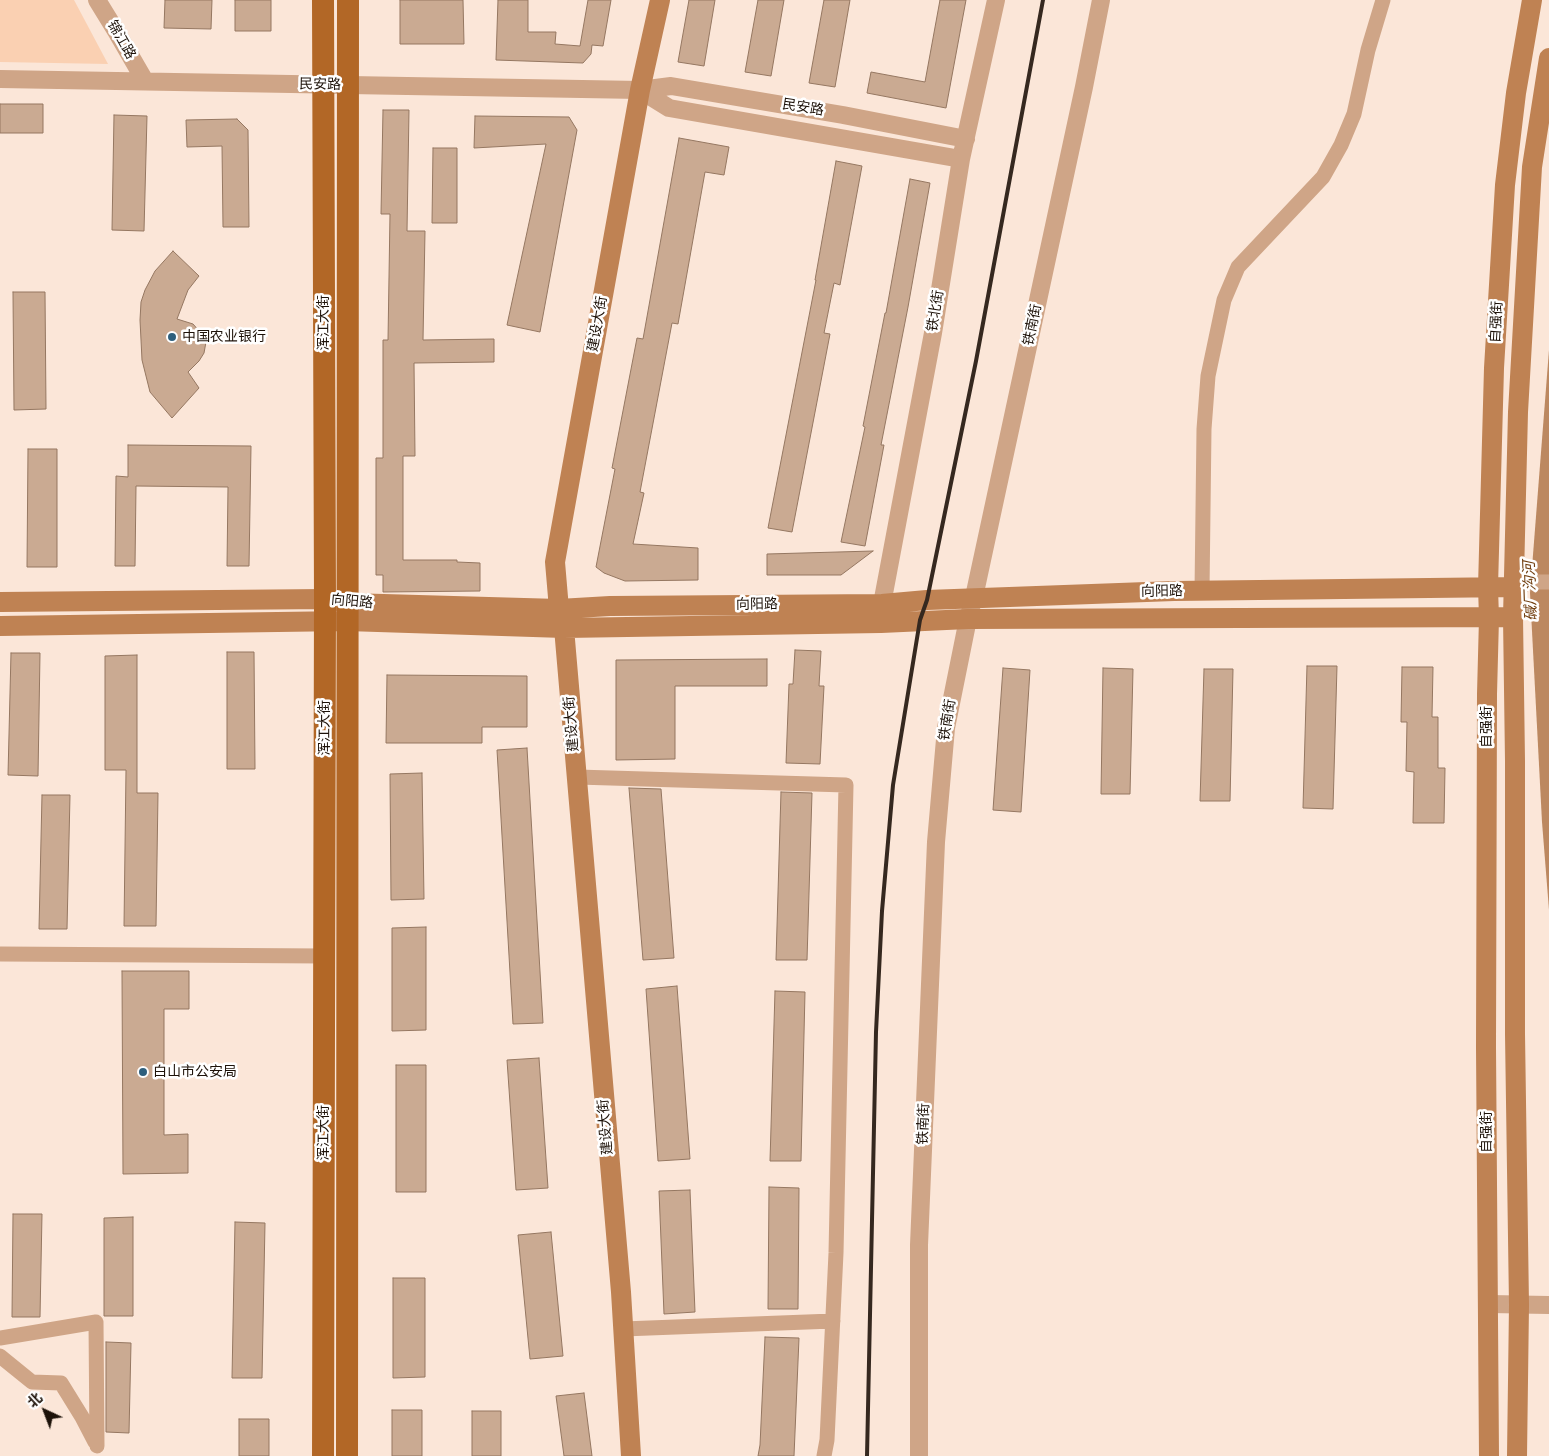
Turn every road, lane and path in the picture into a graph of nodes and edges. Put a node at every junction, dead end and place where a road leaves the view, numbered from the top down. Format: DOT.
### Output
graph roads {
  1 [pos="97,0"];
  2 [pos="323,0"];
  3 [pos="348,0"];
  4 [pos="660,0"];
  5 [pos="996,0"];
  6 [pos="1101,0"];
  7 [pos="1383,0"];
  8 [pos="1532,0"];
  9 [pos="1549,58"];
  10 [pos="0,79"];
  11 [pos="145,82"];
  12 [pos="323,86"];
  13 [pos="348,86"];
  14 [pos="640,90"];
  15 [pos="966,139"];
  16 [pos="961,159"];
  17 [pos="1549,582"];
  18 [pos="1488,587"];
  19 [pos="1202,591"];
  20 [pos="1516,597"];
  21 [pos="974,598"];
  22 [pos="326,599"];
  23 [pos="0,602"];
  24 [pos="559,609"];
  25 [pos="882,613"];
  26 [pos="340,615"];
  27 [pos="1489,618"];
  28 [pos="968,619"];
  29 [pos="0,626"];
  30 [pos="564,628"];
  31 [pos="576,777"];
  32 [pos="0,954"];
  33 [pos="324,956"];
  34 [pos="1488,1304"];
  35 [pos="1549,1304"];
  36 [pos="1519,1305"];
  37 [pos="833,1321"];
  38 [pos="623,1329"];
  39 [pos="0,1338"];
  40 [pos="0,1356"];
  41 [pos="98,1451"];
  42 [pos="323,1456"];
  43 [pos="347,1456"];
  44 [pos="631,1456"];
  45 [pos="824,1456"];
  46 [pos="919,1456"];
  47 [pos="1489,1456"];
  48 [pos="1517,1456"];
  1 -- 11 [label="street, 锦江路"];
  2 -- 12 [label="main road, 浑江大街"];
  3 -- 13 [label="main road, 浑江大街"];
  4 -- 14 [label="main road, 建设大街"];
  5 -- 15 [label="street, 铁北街"];
  6 -- 21 [label="street, 铁南街"];
  7 -- 19 [label="street"];
  8 -- 18 [label="main road, 自强街"];
  9 -- 20 [label="main road, 自强街"];
  10 -- 11 [label="street, 民安路"];
  11 -- 12 [label="street, 民安路"];
  12 -- 13 [label="street, 民安路"];
  12 -- 22 [label="main road, 浑江大街"];
  13 -- 14 [label="street, 民安路"];
  13 -- 26 [label="main road, 浑江大街"];
  14 -- 15 [label="street, 民安路"];
  14 -- 16 [label="street, 民安路"];
  14 -- 24 [label="main road, 建设大街"];
  15 -- 16 [label="street, 铁北街"];
  16 -- 25 [label="street, 铁北街"];
  17 -- 20 [label="street"];
  18 -- 19 [label="main road, 向阳路"];
  18 -- 20 [label="main road, 向阳路"];
  18 -- 27 [label="main road, 自强街"];
  19 -- 21 [label="main road, 向阳路"];
  20 -- 27 [label="main road, 向阳路"];
  20 -- 36 [label="main road, 自强街"];
  21 -- 25 [label="main road, 向阳路"];
  21 -- 28 [label="street, 铁南街"];
  22 -- 23 [label="main road, 向阳路"];
  22 -- 26 [label="main road, 浑江大街"];
  24 -- 25 [label="main road, 向阳路"];
  24 -- 26 [label="main road, 向阳路"];
  24 -- 30 [label="main road, 建设大街"];
  25 -- 28 [label="main road, 向阳路"];
  25 -- 30 [label="main road, 向阳路"];
  26 -- 29 [label="main road, 向阳路"];
  26 -- 30 [label="main road, 向阳路"];
  26 -- 33 [label="main road, 浑江大街"];
  26 -- 43 [label="main road, 浑江大街"];
  27 -- 28 [label="main road, 向阳路"];
  27 -- 34 [label="main road, 自强街"];
  28 -- 46 [label="street, 铁南街"];
  30 -- 31 [label="main road, 建设大街"];
  31 -- 37 [label="street"];
  31 -- 38 [label="main road, 建设大街"];
  32 -- 33 [label="street"];
  33 -- 42 [label="main road, 浑江大街"];
  34 -- 36 [label="street"];
  34 -- 47 [label="main road, 自强街"];
  35 -- 36 [label="street"];
  36 -- 48 [label="main road, 自强街"];
  37 -- 38 [label="street"];
  37 -- 45 [label="street"];
  38 -- 44 [label="main road, 建设大街"];
  39 -- 41 [label="street"];
  40 -- 41 [label="street"];
}
